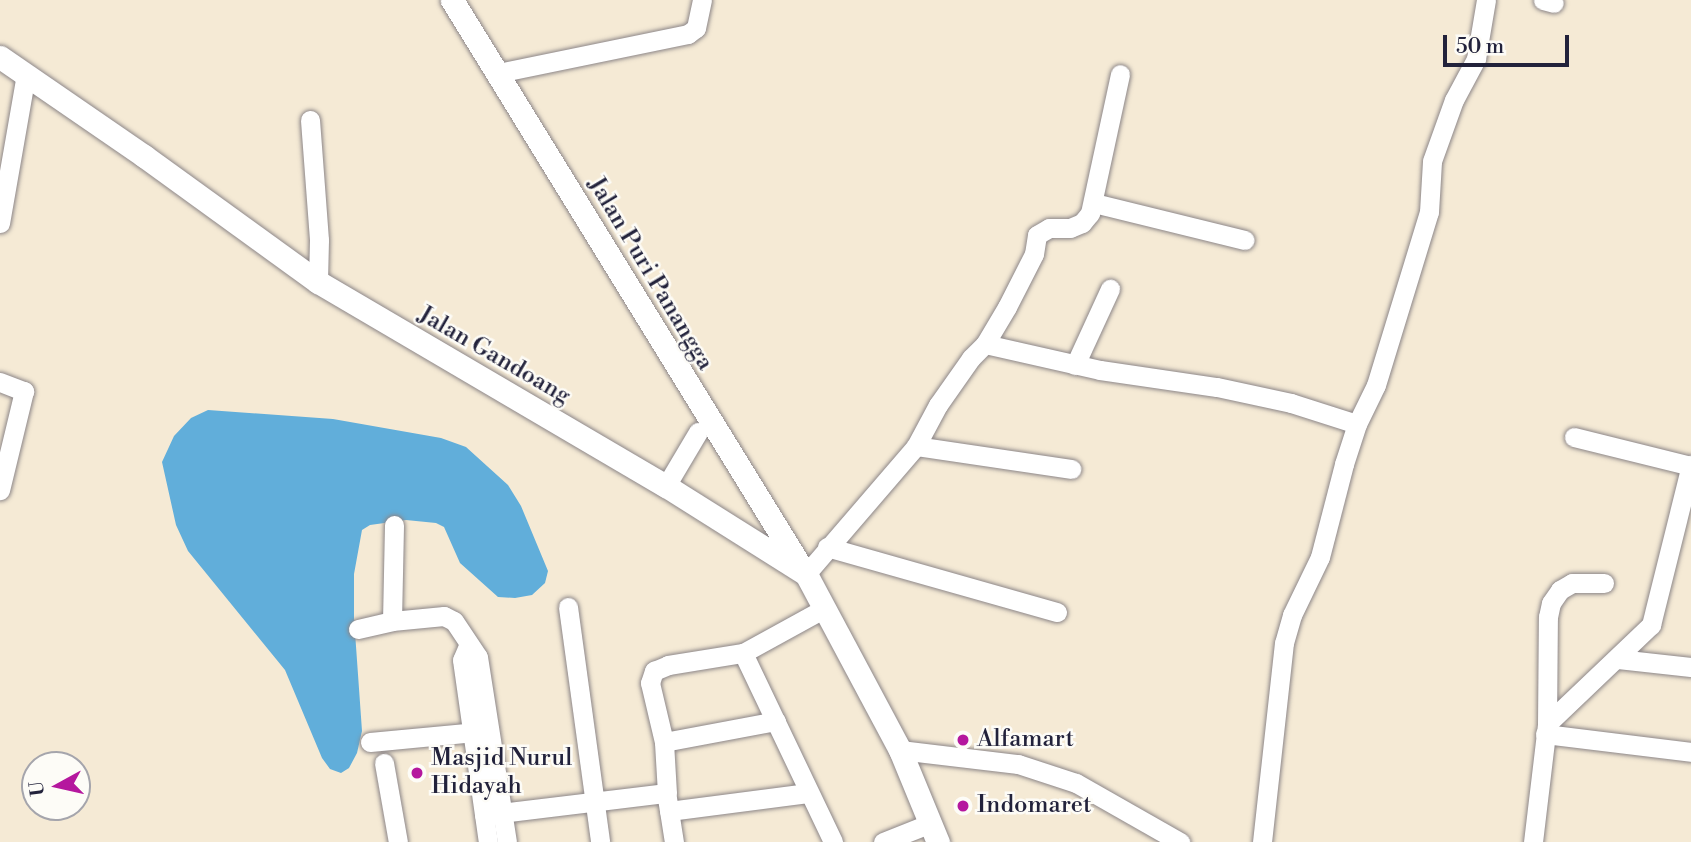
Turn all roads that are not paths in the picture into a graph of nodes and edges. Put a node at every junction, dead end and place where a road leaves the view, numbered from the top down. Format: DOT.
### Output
graph roads {
  1 [pos="452,0"];
  2 [pos="702,0"];
  3 [pos="1486,0"];
  4 [pos="0,57"];
  5 [pos="26,74"];
  6 [pos="498,74"];
  7 [pos="1120,75"];
  8 [pos="310,120"];
  9 [pos="1094,203"];
  10 [pos="0,223"];
  11 [pos="1245,240"];
  12 [pos="318,282"];
  13 [pos="1110,289"];
  14 [pos="985,344"];
  15 [pos="1075,365"];
  16 [pos="0,382"];
  17 [pos="1357,424"];
  18 [pos="698,432"];
  19 [pos="1574,437"];
  20 [pos="916,446"];
  21 [pos="1691,465"];
  22 [pos="1071,469"];
  23 [pos="666,486"];
  24 [pos="0,490"];
  25 [pos="394,526"];
  26 [pos="827,547"];
  27 [pos="806,574"];
  28 [pos="1604,583"];
  29 [pos="568,607"];
  30 [pos="825,608"];
  31 [pos="1056,612"];
  32 [pos="392,621"];
  33 [pos="358,629"];
  34 [pos="743,653"];
  35 [pos="1618,659"];
  36 [pos="1691,667"];
  37 [pos="776,721"];
  38 [pos="1546,729"];
  39 [pos="481,731"];
  40 [pos="664,742"];
  41 [pos="370,743"];
  42 [pos="900,750"];
  43 [pos="1691,752"];
  44 [pos="384,763"];
  45 [pos="808,793"];
  46 [pos="668,802"];
  47 [pos="594,803"];
  48 [pos="494,814"];
  49 [pos="935,833"];
  50 [pos="398,842"];
  51 [pos="488,842"];
  52 [pos="507,842"];
  53 [pos="600,842"];
  54 [pos="674,842"];
  55 [pos="832,842"];
  56 [pos="883,842"];
  57 [pos="1180,842"];
  58 [pos="1262,842"];
  59 [pos="1533,842"];
  1 -- 6 [label="street, Jalan Puri Panangga"];
  2 -- 6 [label="street"];
  3 -- 17 [label="street"];
  4 -- 5 [label="street, Jalan Gandoang"];
  5 -- 10 [label="street"];
  5 -- 12 [label="street, Jalan Gandoang"];
  6 -- 27 [label="street, Jalan Puri Panangga"];
  7 -- 9 [label="street"];
  8 -- 12 [label="street"];
  9 -- 11 [label="street"];
  9 -- 14 [label="street"];
  12 -- 23 [label="street, Jalan Gandoang"];
  13 -- 15 [label="street"];
  14 -- 15 [label="street"];
  14 -- 20 [label="street"];
  15 -- 17 [label="street"];
  16 -- 24 [label="street"];
  17 -- 58 [label="street"];
  18 -- 23 [label="street"];
  19 -- 21 [label="street"];
  20 -- 22 [label="street"];
  20 -- 26 [label="street"];
  21 -- 35 [label="street"];
  23 -- 27 [label="street, Jalan Gandoang"];
  25 -- 32 [label="street"];
  26 -- 27 [label="street"];
  26 -- 31 [label="street"];
  27 -- 30 [label="street, Jalan Gandoang"];
  28 -- 38 [label="street"];
  29 -- 47 [label="street"];
  30 -- 34 [label="street"];
  30 -- 42 [label="street, Jalan Gandoang"];
  32 -- 33 [label="street"];
  32 -- 39 [label="street"];
  34 -- 37 [label="street"];
  34 -- 40 [label="street"];
  35 -- 36 [label="street"];
  35 -- 38 [label="street"];
  37 -- 40 [label="street"];
  37 -- 45 [label="street"];
  38 -- 43 [label="street"];
  38 -- 59 [label="street"];
  39 -- 41 [label="street"];
  39 -- 48 [label="street"];
  40 -- 46 [label="street"];
  42 -- 49 [label="street, Jalan Gandoang"];
  42 -- 57 [label="street"];
  44 -- 50 [label="street"];
  45 -- 46 [label="street"];
  45 -- 55 [label="street"];
  46 -- 47 [label="street"];
  46 -- 54 [label="street"];
  47 -- 48 [label="street"];
  47 -- 53 [label="street"];
  48 -- 51 [label="street"];
  48 -- 52 [label="street"];
  49 -- 56 [label="street"];
}
